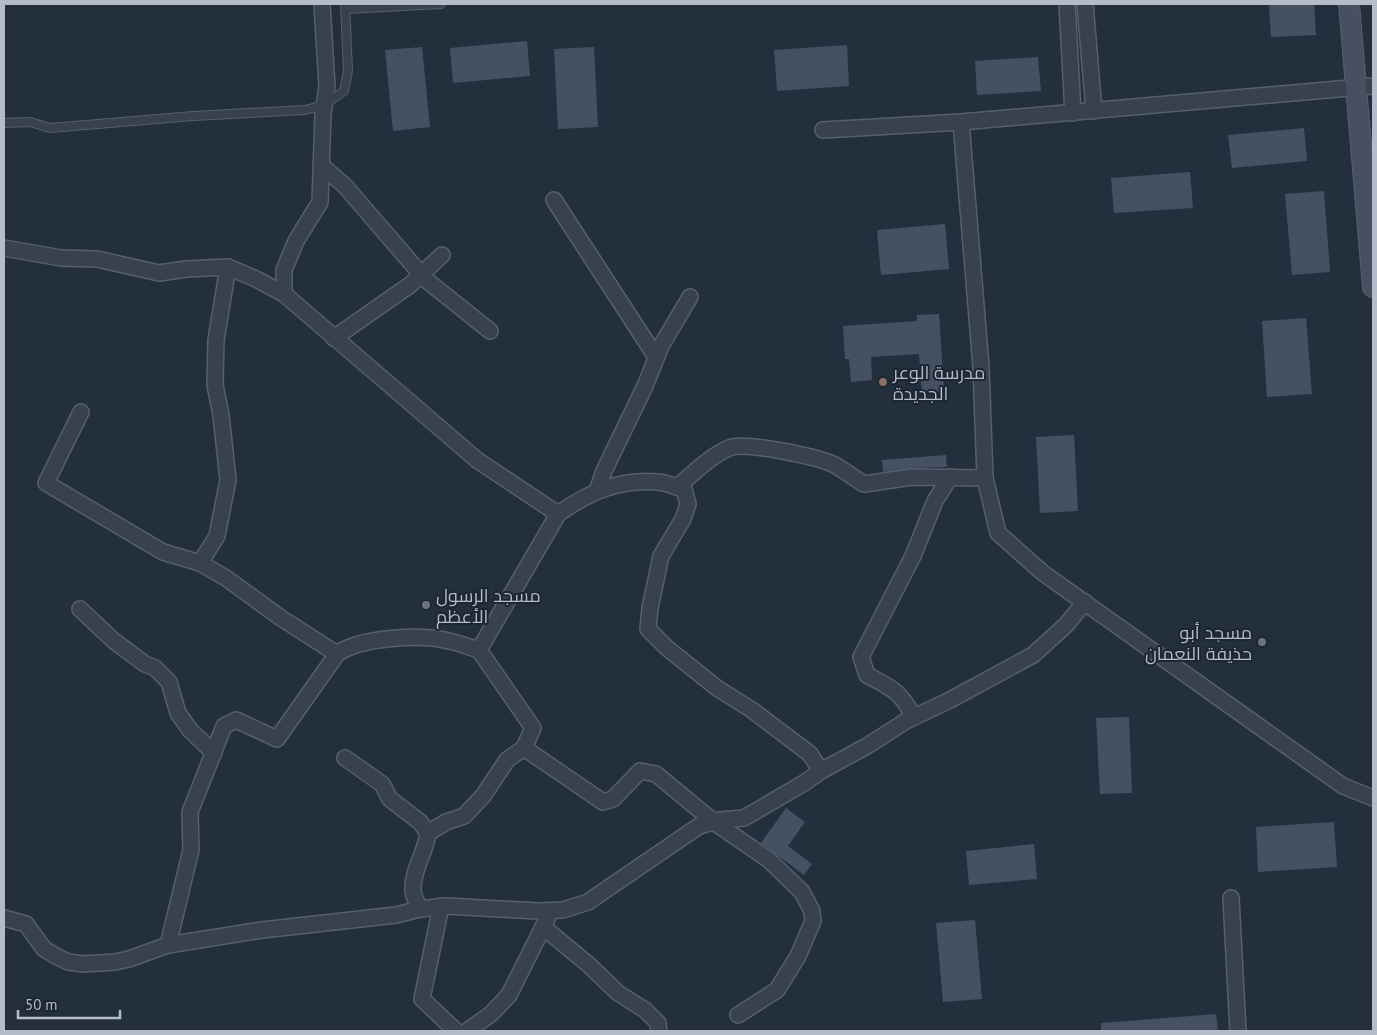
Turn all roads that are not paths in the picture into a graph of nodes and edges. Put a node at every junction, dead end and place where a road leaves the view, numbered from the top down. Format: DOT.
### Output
graph roads {
  1 [pos="322,4"];
  2 [pos="441,4"];
  3 [pos="1067,4"];
  4 [pos="1085,4"];
  5 [pos="1348,4"];
  6 [pos="346,6"];
  7 [pos="1364,87"];
  8 [pos="324,105"];
  9 [pos="1094,111"];
  10 [pos="1073,113"];
  11 [pos="961,122"];
  12 [pos="4,123"];
  13 [pos="823,130"];
  14 [pos="322,166"];
  15 [pos="554,200"];
  16 [pos="4,248"];
  17 [pos="442,255"];
  18 [pos="228,267"];
  19 [pos="420,274"];
  20 [pos="1373,287"];
  21 [pos="284,294"];
  22 [pos="690,297"];
  23 [pos="490,331"];
  24 [pos="334,338"];
  25 [pos="656,357"];
  26 [pos="81,412"];
  27 [pos="950,477"];
  28 [pos="985,478"];
  29 [pos="677,487"];
  30 [pos="597,491"];
  31 [pos="558,514"];
  32 [pos="200,564"];
  33 [pos="1085,602"];
  34 [pos="80,609"];
  35 [pos="479,650"];
  36 [pos="338,654"];
  37 [pos="914,717"];
  38 [pos="524,748"];
  39 [pos="214,753"];
  40 [pos="345,758"];
  41 [pos="821,771"];
  42 [pos="1373,798"];
  43 [pos="714,822"];
  44 [pos="428,833"];
  45 [pos="1231,898"];
  46 [pos="441,906"];
  47 [pos="420,909"];
  48 [pos="550,911"];
  49 [pos="4,918"];
  50 [pos="543,927"];
  51 [pos="168,945"];
  52 [pos="738,1015"];
  53 [pos="456,1031"];
  54 [pos="467,1031"];
  55 [pos="659,1031"];
  56 [pos="1238,1031"];
  1 -- 8 [label="street"];
  2 -- 6 [label="lane"];
  3 -- 10 [label="street"];
  4 -- 9 [label="street"];
  5 -- 7 [label="main road"];
  6 -- 8 [label="lane"];
  7 -- 9 [label="street"];
  7 -- 20 [label="main road"];
  8 -- 12 [label="lane"];
  8 -- 14 [label="street"];
  9 -- 10 [label="street"];
  10 -- 11 [label="street"];
  11 -- 13 [label="street"];
  11 -- 28 [label="street"];
  14 -- 19 [label="street"];
  14 -- 21 [label="street"];
  15 -- 25 [label="street"];
  16 -- 18 [label="street"];
  17 -- 19 [label="street"];
  18 -- 21 [label="street"];
  18 -- 32 [label="street"];
  19 -- 23 [label="street"];
  19 -- 24 [label="street"];
  21 -- 24 [label="street"];
  22 -- 25 [label="street"];
  24 -- 31 [label="street"];
  25 -- 30 [label="street"];
  26 -- 32 [label="street"];
  27 -- 28 [label="street"];
  27 -- 29 [label="street"];
  27 -- 37 [label="street"];
  28 -- 33 [label="street"];
  29 -- 30 [label="street"];
  29 -- 41 [label="street"];
  30 -- 31 [label="street"];
  31 -- 35 [label="street"];
  32 -- 36 [label="street"];
  33 -- 37 [label="street"];
  33 -- 42 [label="street"];
  34 -- 39 [label="street"];
  35 -- 36 [label="street"];
  35 -- 38 [label="street"];
  36 -- 39 [label="street"];
  37 -- 41 [label="street"];
  38 -- 43 [label="street"];
  38 -- 44 [label="street"];
  39 -- 51 [label="street"];
  40 -- 44 [label="street"];
  41 -- 43 [label="street"];
  43 -- 48 [label="street"];
  43 -- 52 [label="street"];
  44 -- 47 [label="street"];
  45 -- 56 [label="street"];
  46 -- 47 [label="street"];
  46 -- 48 [label="street"];
  46 -- 53 [label="street"];
  47 -- 51 [label="street"];
  48 -- 50 [label="street"];
  49 -- 51 [label="street"];
  50 -- 54 [label="street"];
  50 -- 55 [label="street"];
}
